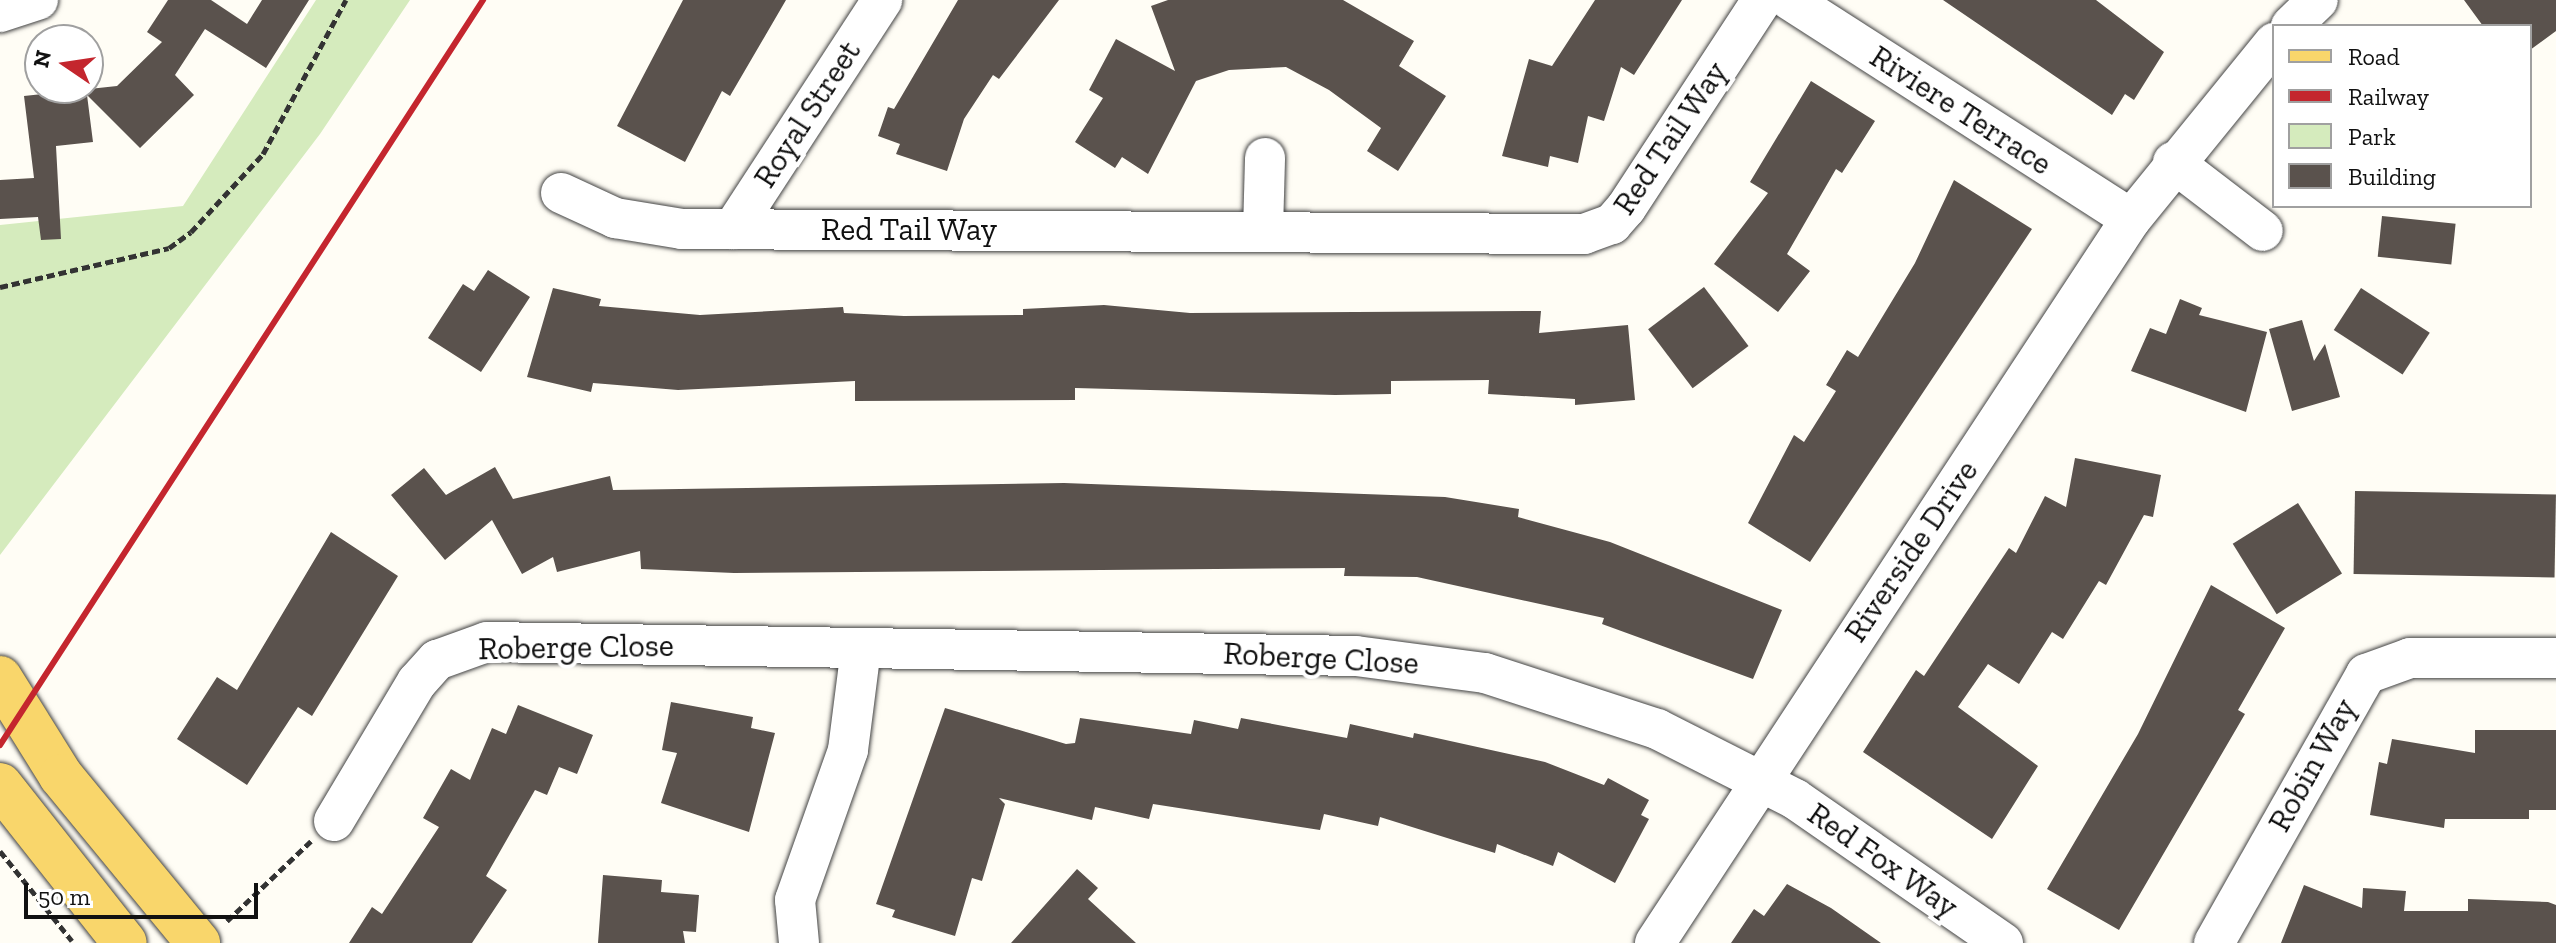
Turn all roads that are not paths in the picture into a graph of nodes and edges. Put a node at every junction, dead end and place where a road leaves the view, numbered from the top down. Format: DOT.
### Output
graph roads {
  1 [pos="38,0"];
  2 [pos="882,0"];
  3 [pos="1762,0"];
  4 [pos="1790,0"];
  5 [pos="2318,0"];
  6 [pos="0,12"];
  7 [pos="2293,24"];
  8 [pos="2272,45"];
  9 [pos="1265,158"];
  10 [pos="2173,162"];
  11 [pos="561,193"];
  12 [pos="2131,219"];
  13 [pos="733,229"];
  14 [pos="1263,231"];
  15 [pos="2263,231"];
  16 [pos="861,649"];
  17 [pos="2556,658"];
  18 [pos="0,678"];
  19 [pos="1760,779"];
  20 [pos="0,785"];
  21 [pos="334,821"];
  22 [pos="212,932"];
  23 [pos="125,943"];
  24 [pos="799,943"];
  25 [pos="1655,943"];
  26 [pos="2003,943"];
  27 [pos="2214,943"];
  1 -- 6 [label="street"];
  2 -- 13 [label="street, Royal Street"];
  3 -- 14 [label="street, Red Tail Way"];
  4 -- 12 [label="street, Riviere Terrace"];
  5 -- 7 [label="street"];
  8 -- 10 [label="street, Riverside Drive"];
  9 -- 14 [label="street"];
  10 -- 12 [label="street, Riverside Drive"];
  10 -- 15 [label="street"];
  11 -- 13 [label="street, Red Tail Way"];
  12 -- 19 [label="street, Riverside Drive"];
  13 -- 14 [label="street, Red Tail Way"];
  16 -- 19 [label="street, Roberge Close"];
  16 -- 21 [label="street, Roberge Close"];
  16 -- 24 [label="street"];
  17 -- 27 [label="street, Robin Way"];
  18 -- 22 [label="main road"];
  19 -- 25 [label="street, Riverside Drive"];
  19 -- 26 [label="street, Red Fox Way"];
  20 -- 23 [label="main road"];
}
